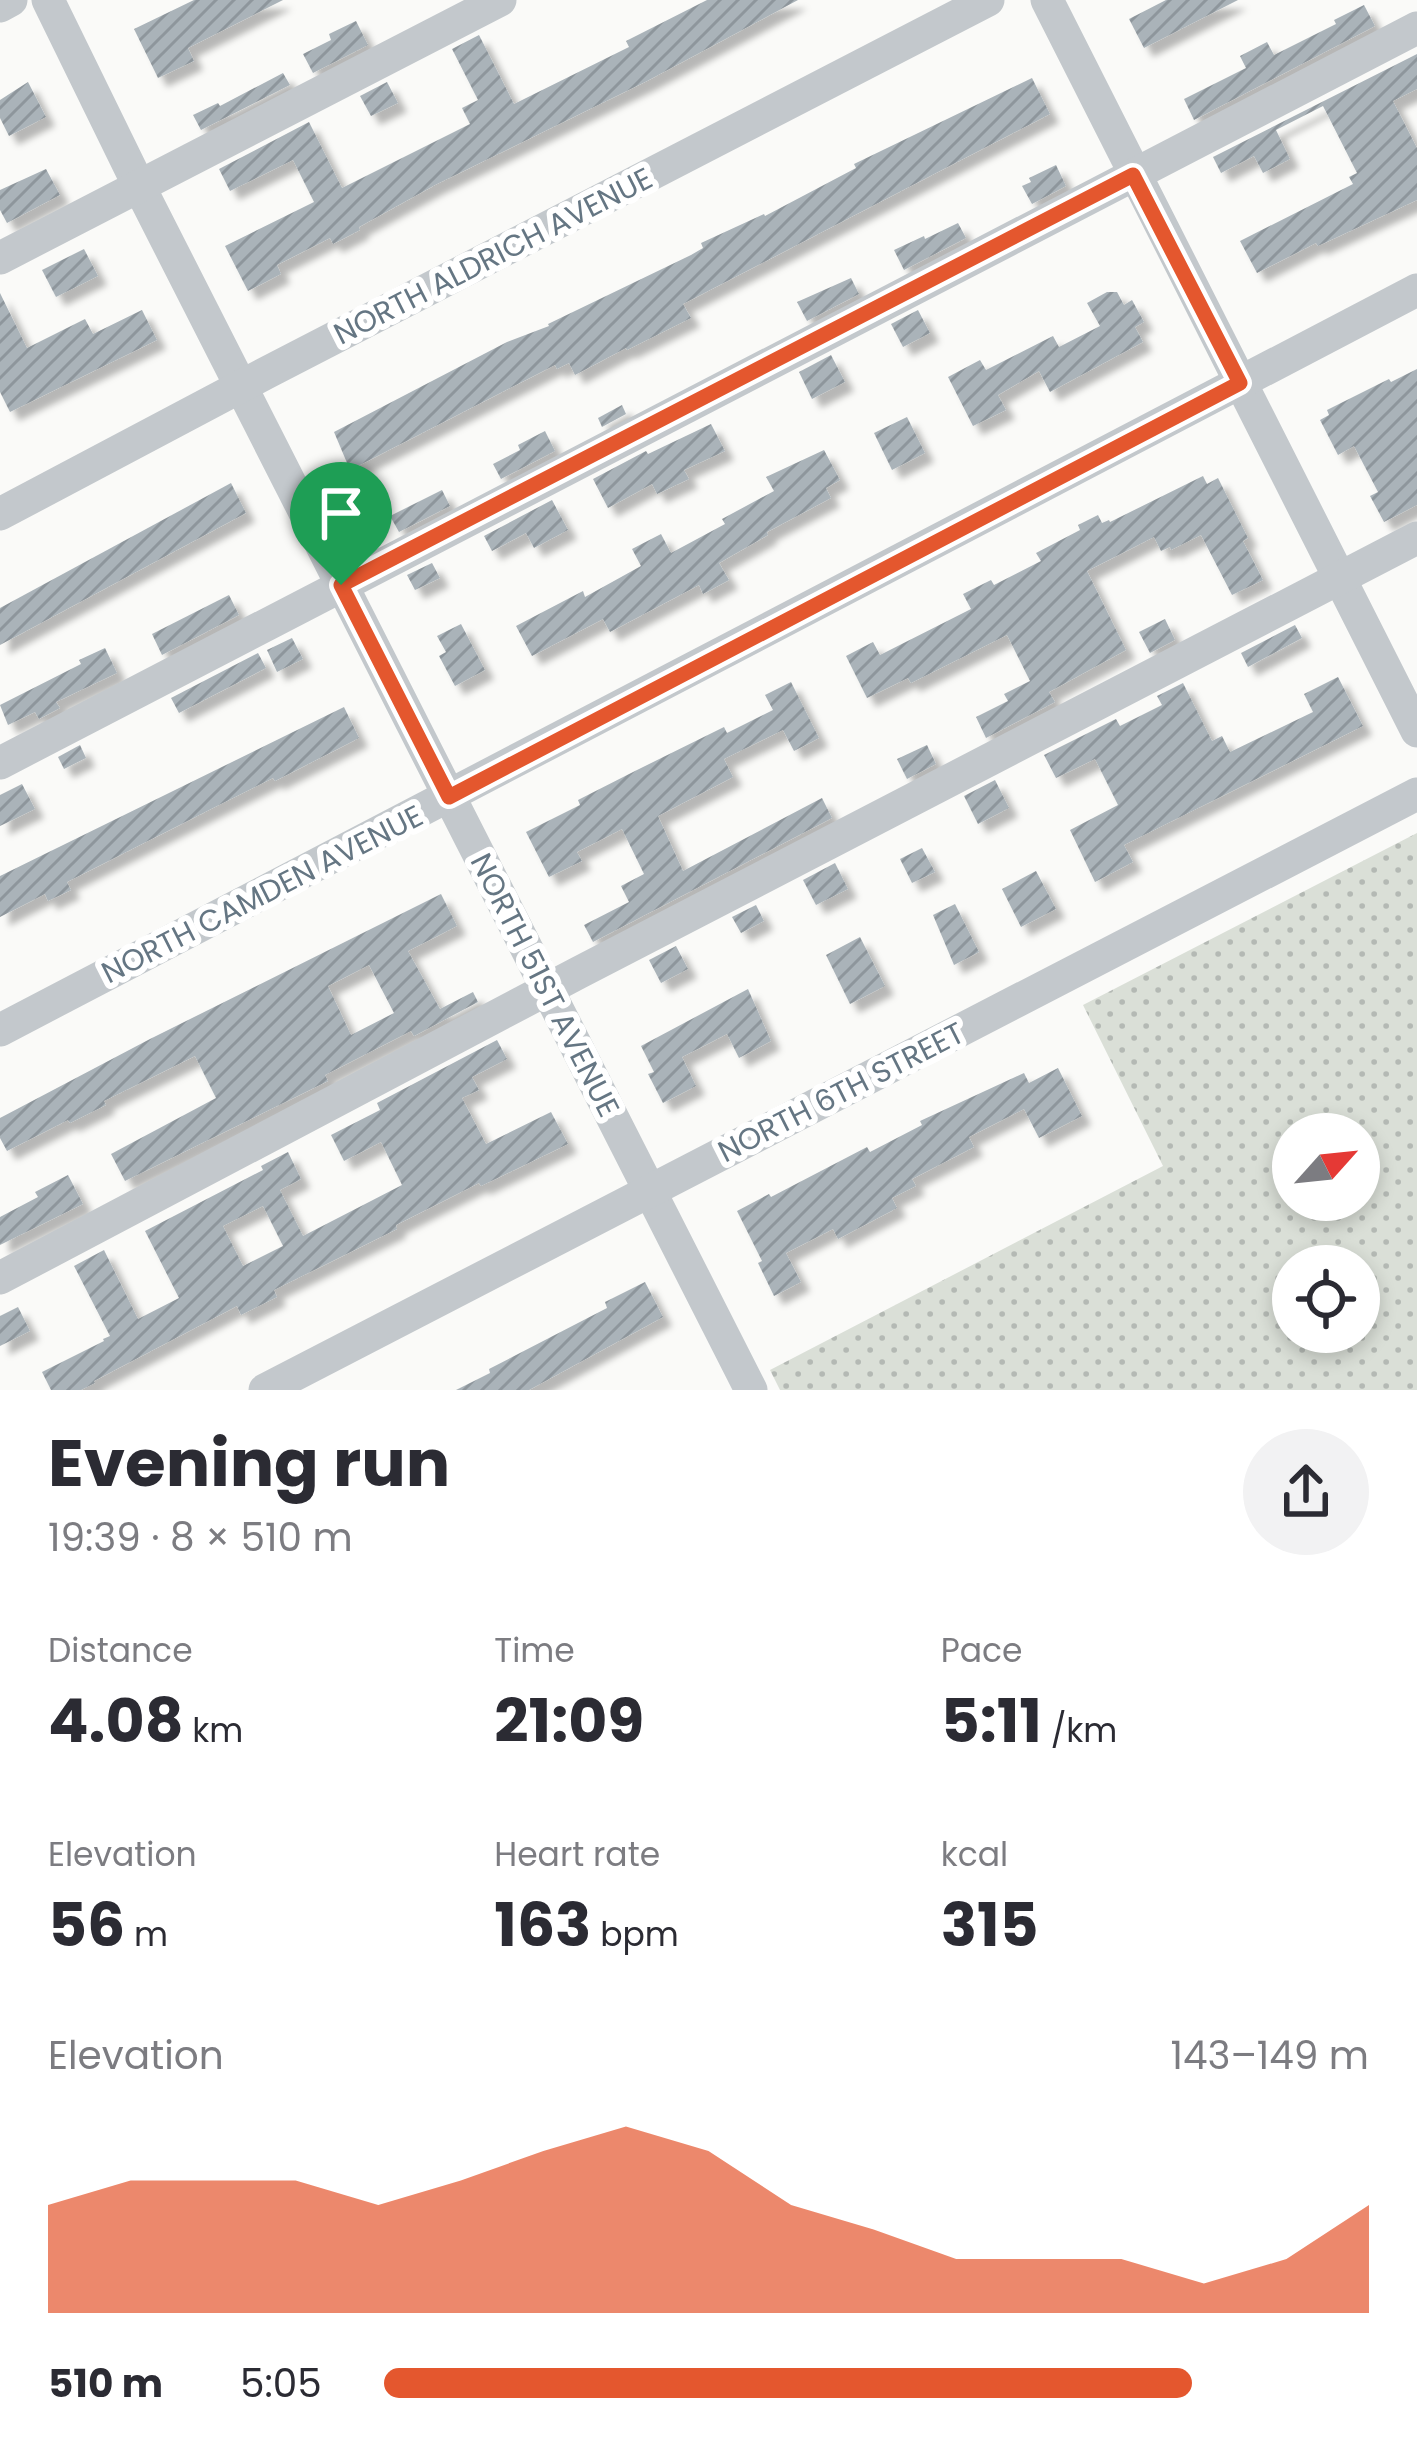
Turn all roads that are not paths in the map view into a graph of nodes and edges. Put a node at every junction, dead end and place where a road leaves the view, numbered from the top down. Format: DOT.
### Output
graph roads {
  1 [pos="11,0"];
  2 [pos="48,0"];
  3 [pos="500,0"];
  4 [pos="988,0"];
  5 [pos="1047,0"];
  6 [pos="0,6"];
  7 [pos="1417,28"];
  8 [pos="1133,175"];
  9 [pos="139,186"];
  10 [pos="0,258"];
  11 [pos="1417,290"];
  12 [pos="1240,383"];
  13 [pos="241,386"];
  14 [pos="0,514"];
  15 [pos="1417,538"];
  16 [pos="1339,579"];
  17 [pos="341,585"];
  18 [pos="1417,731"];
  19 [pos="0,763"];
  20 [pos="1417,794"];
  21 [pos="449,797"];
  22 [pos="547,989"];
  23 [pos="0,1030"];
  24 [pos="650,1191"];
  25 [pos="0,1278"];
  26 [pos="265,1390"];
  27 [pos="750,1390"];
  1 -- 6 [label="street"];
  2 -- 9 [label="street, NORTH 51ST AVENUE"];
  3 -- 9 [label="street"];
  4 -- 13 [label="street, NORTH ALDRICH AVENUE"];
  5 -- 8 [label="street"];
  7 -- 8 [label="street"];
  8 -- 12 [label="street"];
  8 -- 17 [label="street"];
  9 -- 10 [label="street"];
  9 -- 13 [label="street, NORTH 51ST AVENUE"];
  11 -- 12 [label="street, NORTH CAMDEN AVENUE"];
  12 -- 16 [label="street"];
  12 -- 21 [label="street, NORTH CAMDEN AVENUE"];
  13 -- 14 [label="street, NORTH ALDRICH AVENUE"];
  13 -- 17 [label="street, NORTH 51ST AVENUE"];
  15 -- 16 [label="street"];
  16 -- 18 [label="street"];
  16 -- 22 [label="street"];
  17 -- 19 [label="street"];
  17 -- 21 [label="street, NORTH 51ST AVENUE"];
  20 -- 24 [label="street, NORTH 6TH STREET"];
  21 -- 22 [label="street, NORTH 51ST AVENUE"];
  21 -- 23 [label="street, NORTH CAMDEN AVENUE"];
  22 -- 24 [label="street, NORTH 51ST AVENUE"];
  22 -- 25 [label="street"];
  24 -- 26 [label="street, NORTH 6TH STREET"];
  24 -- 27 [label="street, NORTH 51ST AVENUE"];
}
